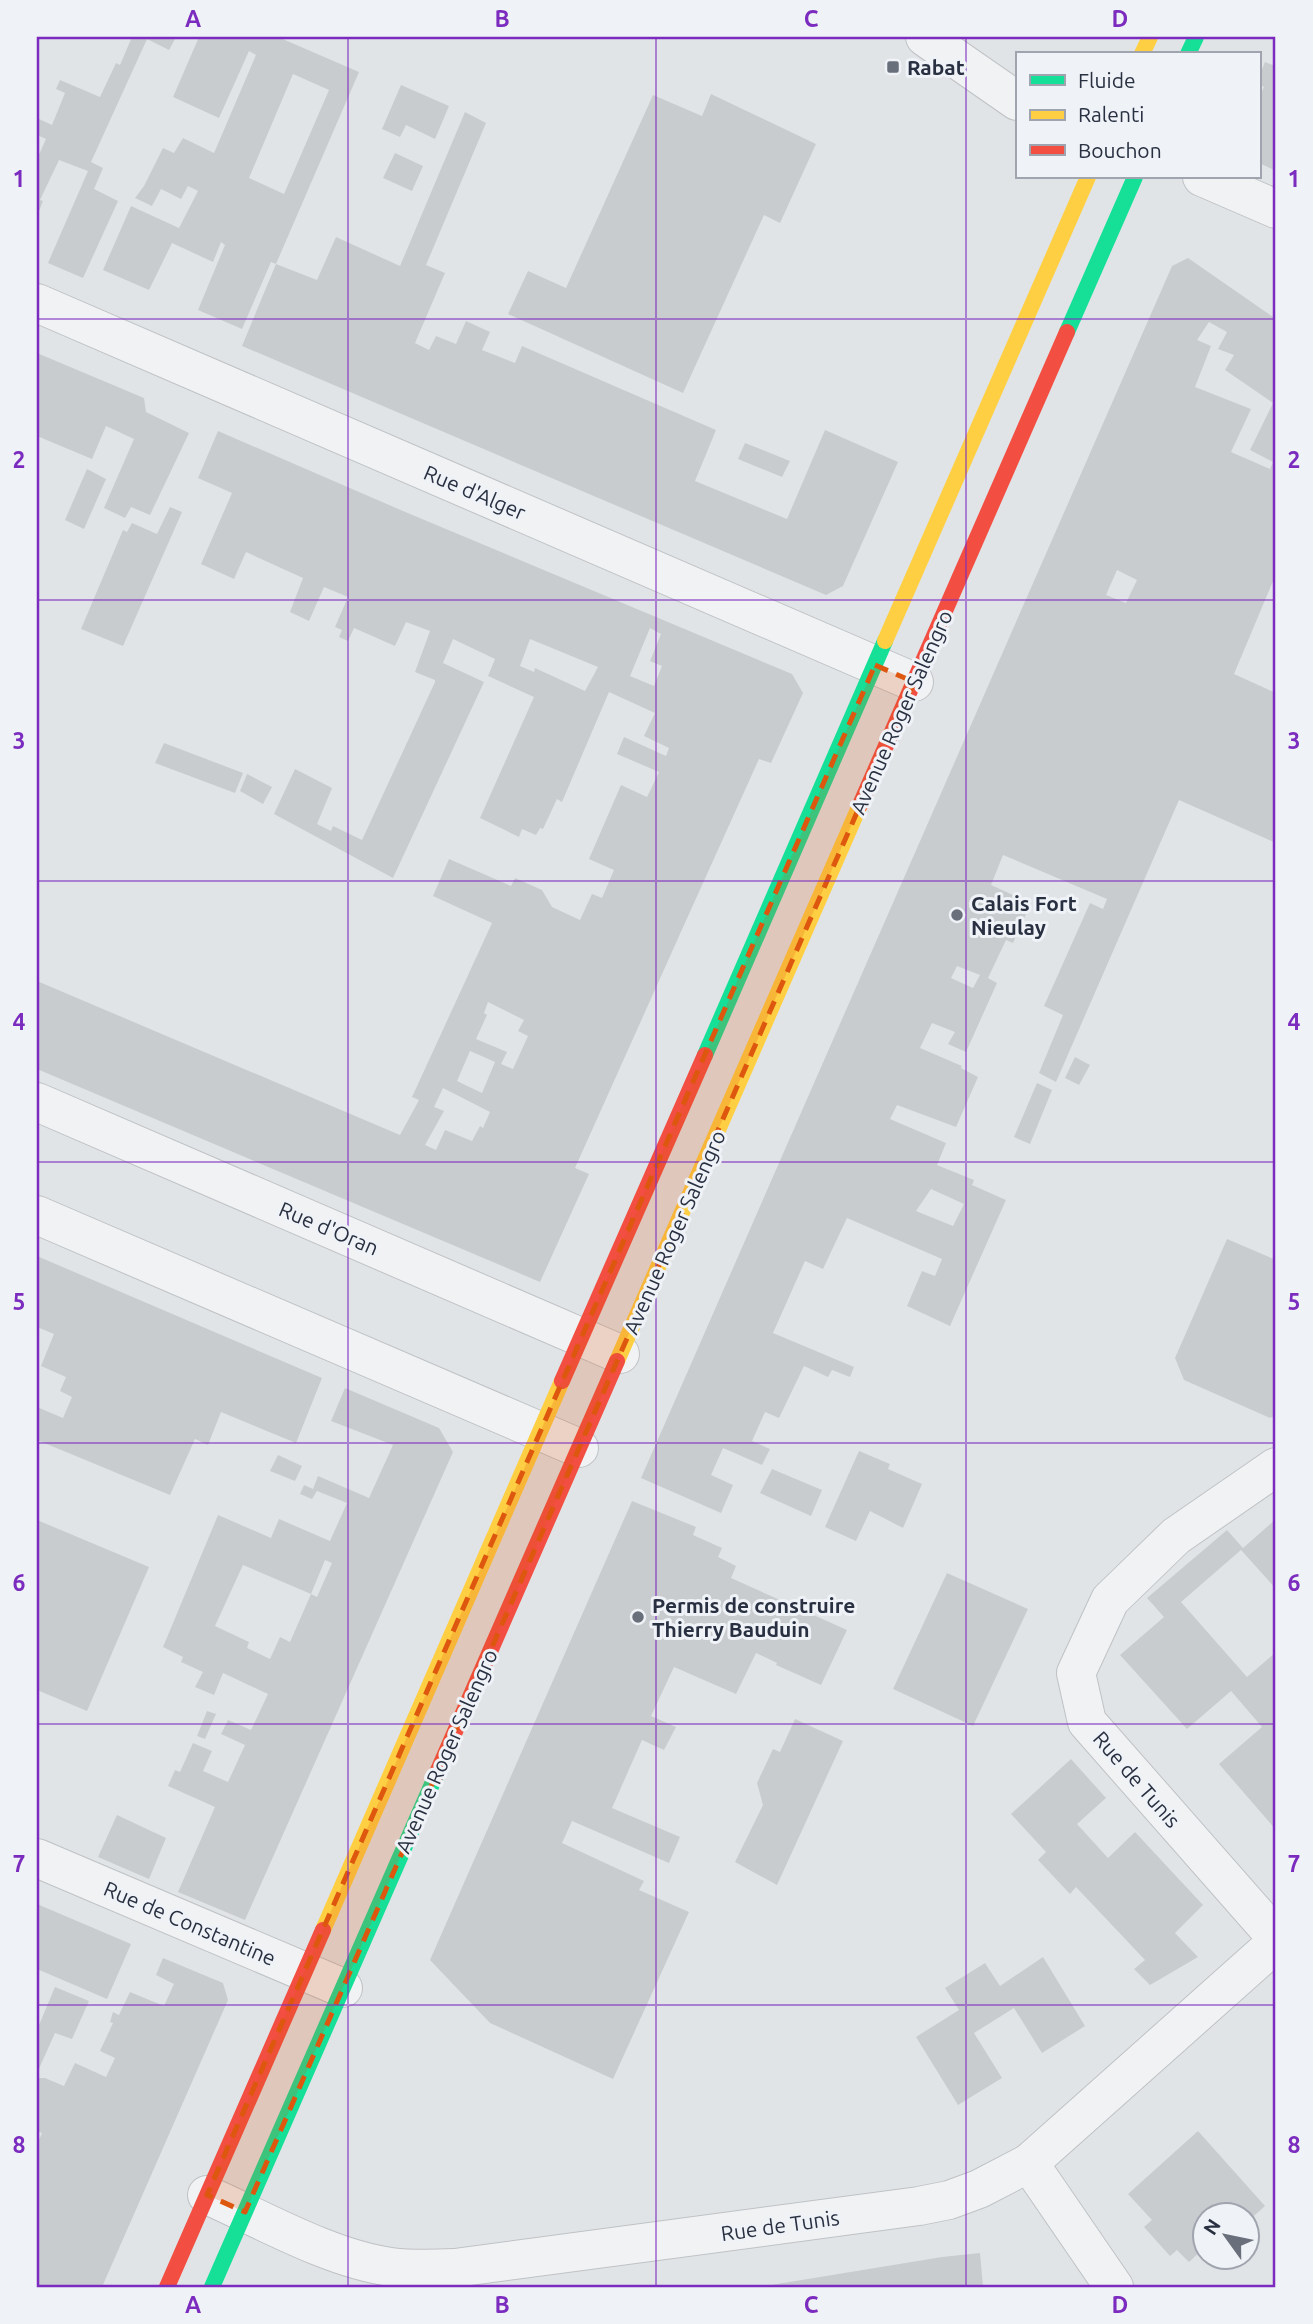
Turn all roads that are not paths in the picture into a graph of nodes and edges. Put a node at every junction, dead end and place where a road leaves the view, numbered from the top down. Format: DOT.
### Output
graph roads {
  1 [pos="925,37"];
  2 [pos="1016,100"];
  3 [pos="1088,178"];
  4 [pos="1204,178"];
  5 [pos="1131,179"];
  6 [pos="1276,209"];
  7 [pos="37,303"];
  8 [pos="875,665"];
  9 [pos="914,682"];
  10 [pos="37,1102"];
  11 [pos="37,1215"];
  12 [pos="581,1337"];
  13 [pos="620,1354"];
  14 [pos="541,1432"];
  15 [pos="579,1448"];
  16 [pos="1276,1467"];
  17 [pos="37,1858"];
  18 [pos="1276,1937"];
  19 [pos="1276,1943"];
  20 [pos="305,1972"];
  21 [pos="343,1988"];
  22 [pos="1029,2163"];
  23 [pos="207,2195"];
  24 [pos="245,2212"];
  25 [pos="167,2287"];
  26 [pos="212,2287"];
  27 [pos="1114,2287"];
  1 -- 2 [label="street"];
  3 -- 8 [label="main road, Avenue Roger Salengro"];
  4 -- 6 [label="street"];
  5 -- 9 [label="main road, Avenue Roger Salengro"];
  7 -- 8 [label="street, Rue d'Alger"];
  8 -- 9 [label="street, Rue d'Alger"];
  8 -- 12 [label="main road, Avenue Roger Salengro"];
  9 -- 13 [label="main road, Avenue Roger Salengro"];
  10 -- 12 [label="street, Rue d'Oran"];
  11 -- 14 [label="street"];
  12 -- 13 [label="street, Rue d'Oran"];
  12 -- 14 [label="main road, Avenue Roger Salengro"];
  13 -- 15 [label="main road, Avenue Roger Salengro"];
  14 -- 15 [label="street"];
  14 -- 20 [label="main road, Avenue Roger Salengro"];
  15 -- 21 [label="main road, Avenue Roger Salengro"];
  16 -- 18 [label="street, Rue de Tunis"];
  17 -- 20 [label="street, Rue de Constantine"];
  19 -- 22 [label="street, Rue de Tunis"];
  20 -- 21 [label="street, Rue de Constantine"];
  20 -- 23 [label="main road, Avenue Roger Salengro"];
  21 -- 24 [label="main road, Avenue Roger Salengro"];
  22 -- 24 [label="street, Rue de Tunis"];
  22 -- 27 [label="street"];
  23 -- 24 [label="street, Rue de Tunis"];
  23 -- 25 [label="main road, Avenue Roger Salengro"];
  24 -- 26 [label="main road, Avenue Roger Salengro"];
}
